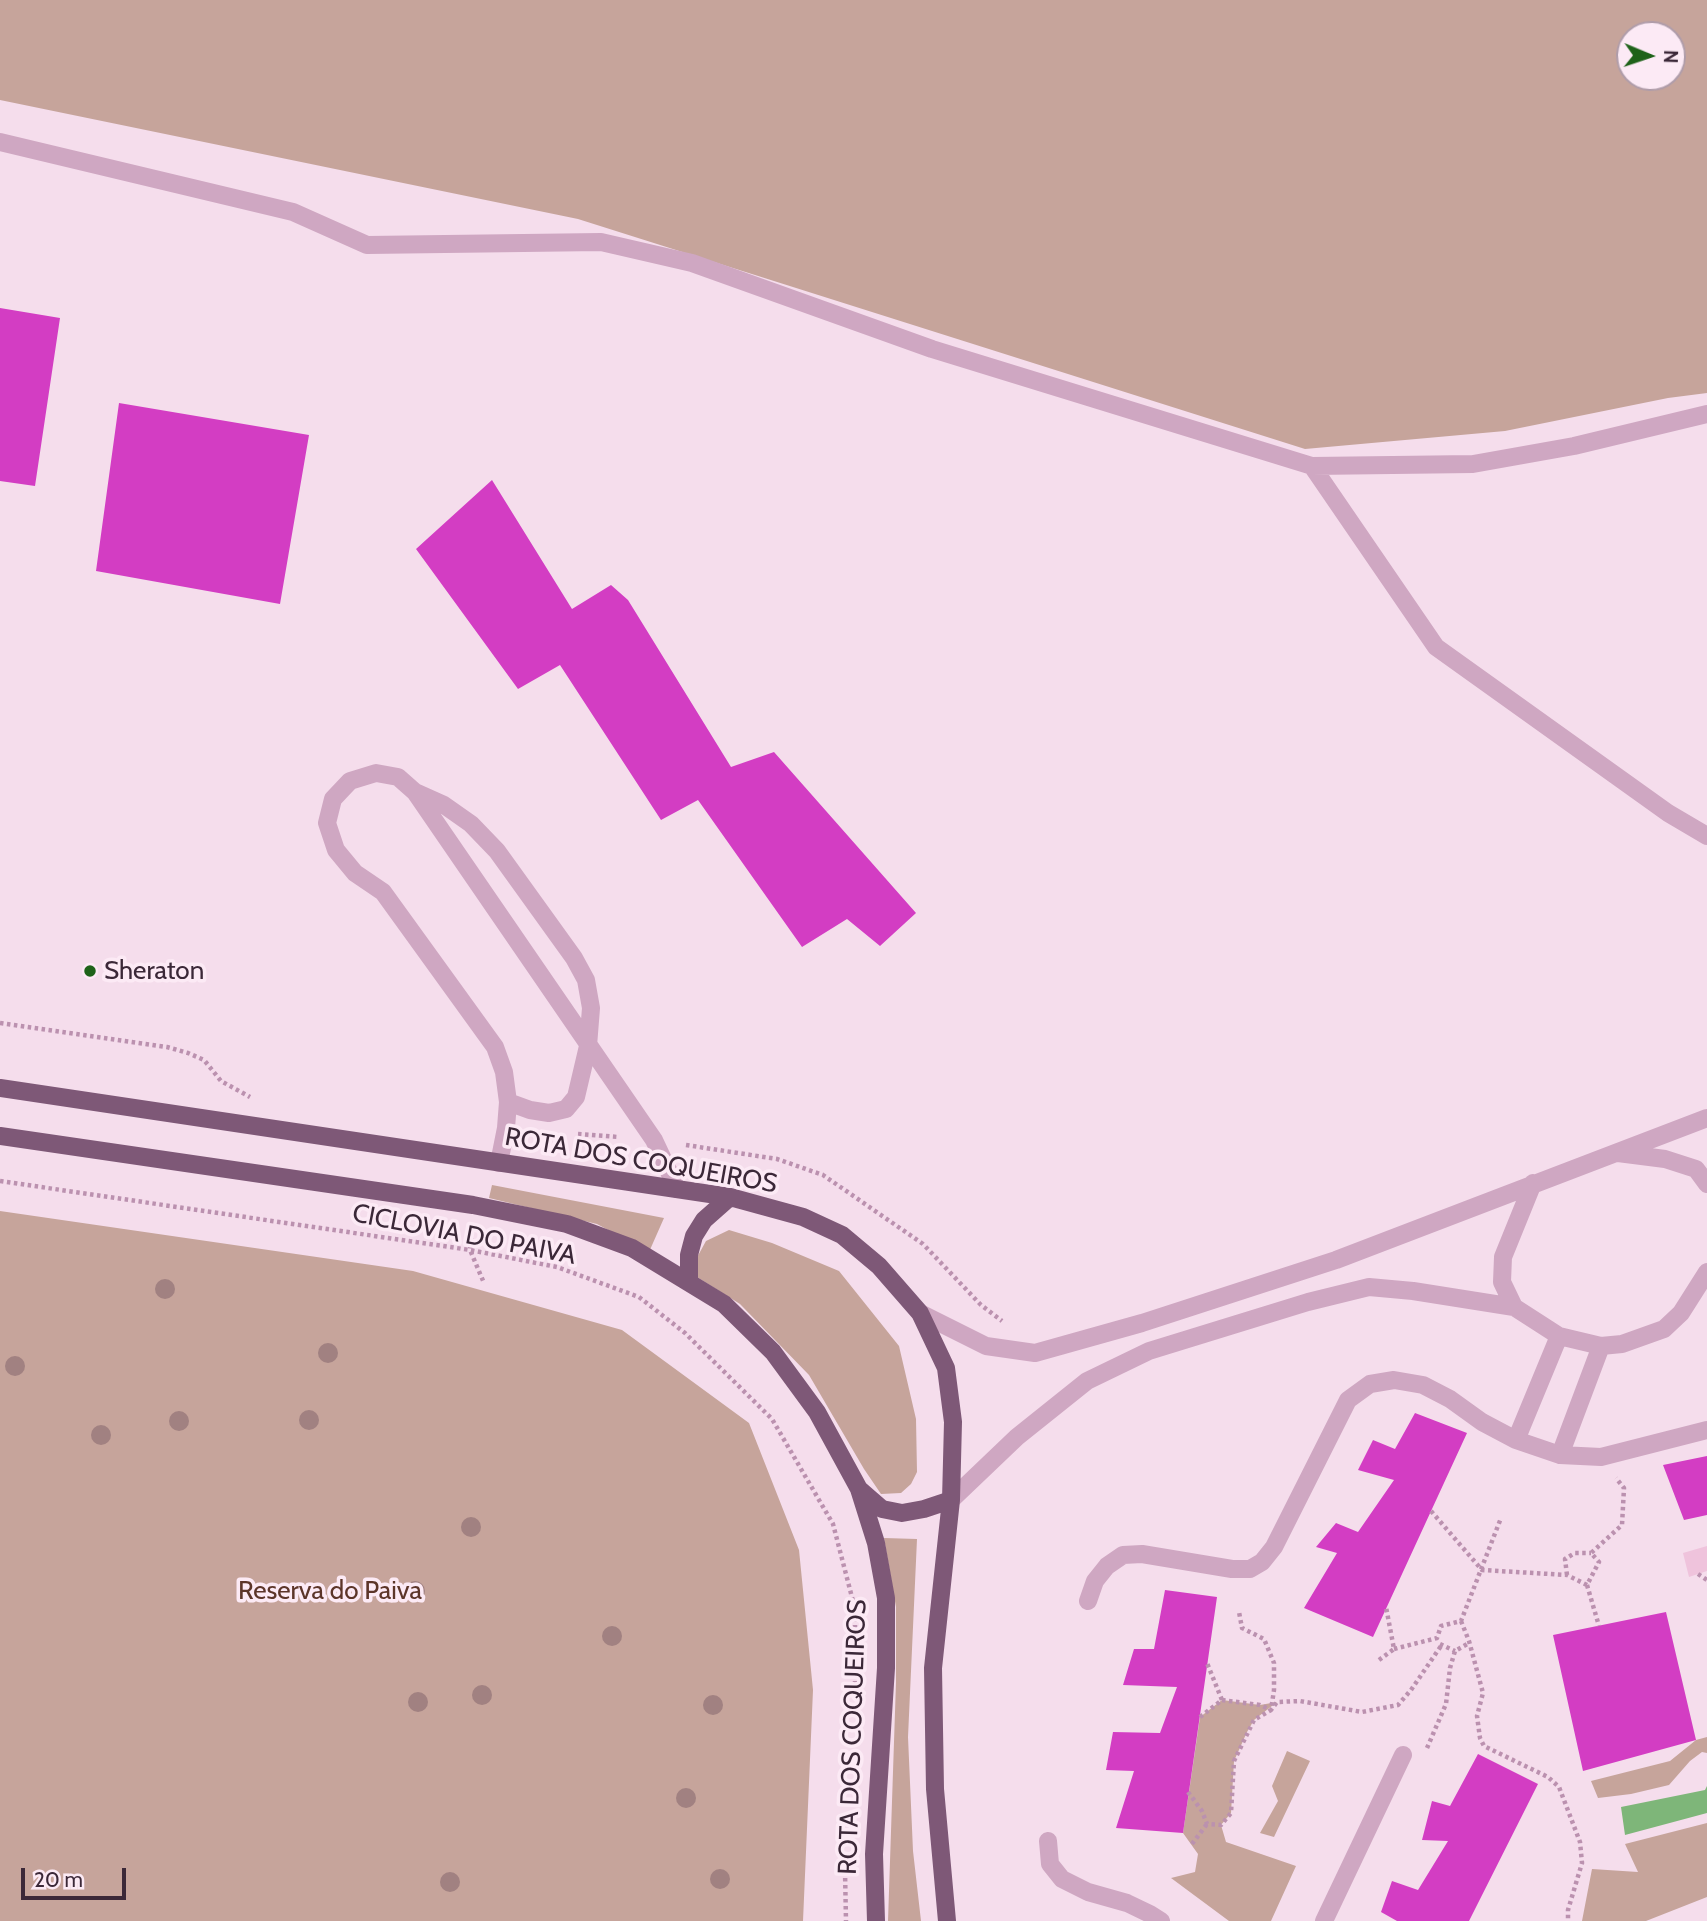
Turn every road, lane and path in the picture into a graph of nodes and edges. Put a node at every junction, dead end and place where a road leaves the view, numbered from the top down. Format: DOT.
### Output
graph roads {
  1 [pos="0,142"];
  2 [pos="1707,414"];
  3 [pos="1312,466"];
  4 [pos="415,792"];
  5 [pos="1707,836"];
  6 [pos="0,1023"];
  7 [pos="588,1046"];
  8 [pos="0,1088"];
  9 [pos="262,1098"];
  10 [pos="508,1102"];
  11 [pos="1707,1118"];
  12 [pos="573,1133"];
  13 [pos="0,1136"];
  14 [pos="654,1140"];
  15 [pos="1616,1153"];
  16 [pos="499,1163"];
  17 [pos="0,1181"];
  18 [pos="1533,1183"];
  19 [pos="1707,1184"];
  20 [pos="677,1189"];
  21 [pos="730,1197"];
  22 [pos="1707,1272"];
  23 [pos="689,1281"];
  24 [pos="1514,1307"];
  25 [pos="920,1313"];
  26 [pos="1007,1323"];
  27 [pos="1559,1336"];
  28 [pos="1601,1346"];
  29 [pos="1707,1430"];
  30 [pos="1516,1440"];
  31 [pos="1560,1455"];
  32 [pos="1608,1468"];
  33 [pos="859,1489"];
  34 [pos="951,1500"];
  35 [pos="1431,1511"];
  36 [pos="1502,1518"];
  37 [pos="1591,1553"];
  38 [pos="1482,1570"];
  39 [pos="1698,1574"];
  40 [pos="1567,1575"];
  41 [pos="1707,1580"];
  42 [pos="1587,1585"];
  43 [pos="1088,1601"];
  44 [pos="1386,1607"];
  45 [pos="1239,1612"];
  46 [pos="1461,1621"];
  47 [pos="1599,1626"];
  48 [pos="1437,1639"];
  49 [pos="1469,1643"];
  50 [pos="1441,1646"];
  51 [pos="1394,1649"];
  52 [pos="1455,1651"];
  53 [pos="1379,1660"];
  54 [pos="1207,1663"];
  55 [pos="855,1693"];
  56 [pos="1222,1700"];
  57 [pos="1271,1710"];
  58 [pos="1200,1717"];
  59 [pos="1427,1750"];
  60 [pos="1403,1755"];
  61 [pos="1188,1792"];
  62 [pos="1207,1824"];
  63 [pos="1048,1841"];
  64 [pos="1192,1844"];
  65 [pos="845,1866"];
  66 [pos="846,1921"];
  67 [pos="876,1921"];
  68 [pos="947,1921"];
  69 [pos="1161,1921"];
  70 [pos="1324,1921"];
  71 [pos="1568,1921"];
  1 -- 3 [label="lane"];
  2 -- 3 [label="lane"];
  3 -- 5 [label="lane"];
  4 -- 7 [label="lane"];
  4 -- 7 [label="lane"];
  4 -- 10 [label="lane"];
  6 -- 9 [label="path"];
  7 -- 10 [label="lane"];
  7 -- 14 [label="lane"];
  8 -- 16 [label="main road, ROTA DOS COQUEIROS"];
  10 -- 16 [label="lane"];
  11 -- 15 [label="lane"];
  12 -- 14 [label="path"];
  13 -- 23 [label="main road, ROTA DOS COQUEIROS"];
  14 -- 20 [label="lane"];
  14 -- 26 [label="path"];
  15 -- 18 [label="lane"];
  15 -- 19 [label="lane"];
  16 -- 20 [label="main road, ROTA DOS COQUEIROS"];
  17 -- 55 [label="path, CICLOVIA DO PAIVA"];
  18 -- 24 [label="lane"];
  18 -- 25 [label="lane"];
  20 -- 21 [label="main road, ROTA DOS COQUEIROS"];
  21 -- 23 [label="main road"];
  21 -- 25 [label="main road, ROTA DOS COQUEIROS"];
  22 -- 28 [label="lane"];
  23 -- 33 [label="main road, ROTA DOS COQUEIROS"];
  24 -- 27 [label="lane"];
  24 -- 34 [label="lane"];
  25 -- 34 [label="main road, ROTA DOS COQUEIROS"];
  27 -- 28 [label="lane"];
  27 -- 30 [label="lane"];
  28 -- 31 [label="lane"];
  29 -- 31 [label="lane"];
  30 -- 31 [label="lane"];
  30 -- 43 [label="lane"];
  32 -- 37 [label="path"];
  33 -- 34 [label="main road"];
  33 -- 67 [label="main road, ROTA DOS COQUEIROS"];
  34 -- 68 [label="main road, ROTA DOS COQUEIROS"];
  35 -- 38 [label="path"];
  36 -- 38 [label="path"];
  37 -- 40 [label="path"];
  37 -- 42 [label="path"];
  38 -- 40 [label="path"];
  38 -- 46 [label="path"];
  39 -- 41 [label="path"];
  40 -- 42 [label="path"];
  42 -- 47 [label="path"];
  44 -- 51 [label="path"];
  45 -- 57 [label="path"];
  46 -- 48 [label="path"];
  46 -- 49 [label="path"];
  48 -- 50 [label="path"];
  48 -- 51 [label="path"];
  49 -- 52 [label="path"];
  49 -- 71 [label="path"];
  50 -- 52 [label="path"];
  50 -- 57 [label="path"];
  51 -- 53 [label="path"];
  52 -- 59 [label="path"];
  54 -- 56 [label="path"];
  56 -- 57 [label="path"];
  56 -- 58 [label="path"];
  57 -- 62 [label="path"];
  60 -- 70 [label="lane"];
  61 -- 62 [label="path"];
  62 -- 64 [label="path"];
  63 -- 69 [label="lane"];
  65 -- 66 [label="path"];
}
